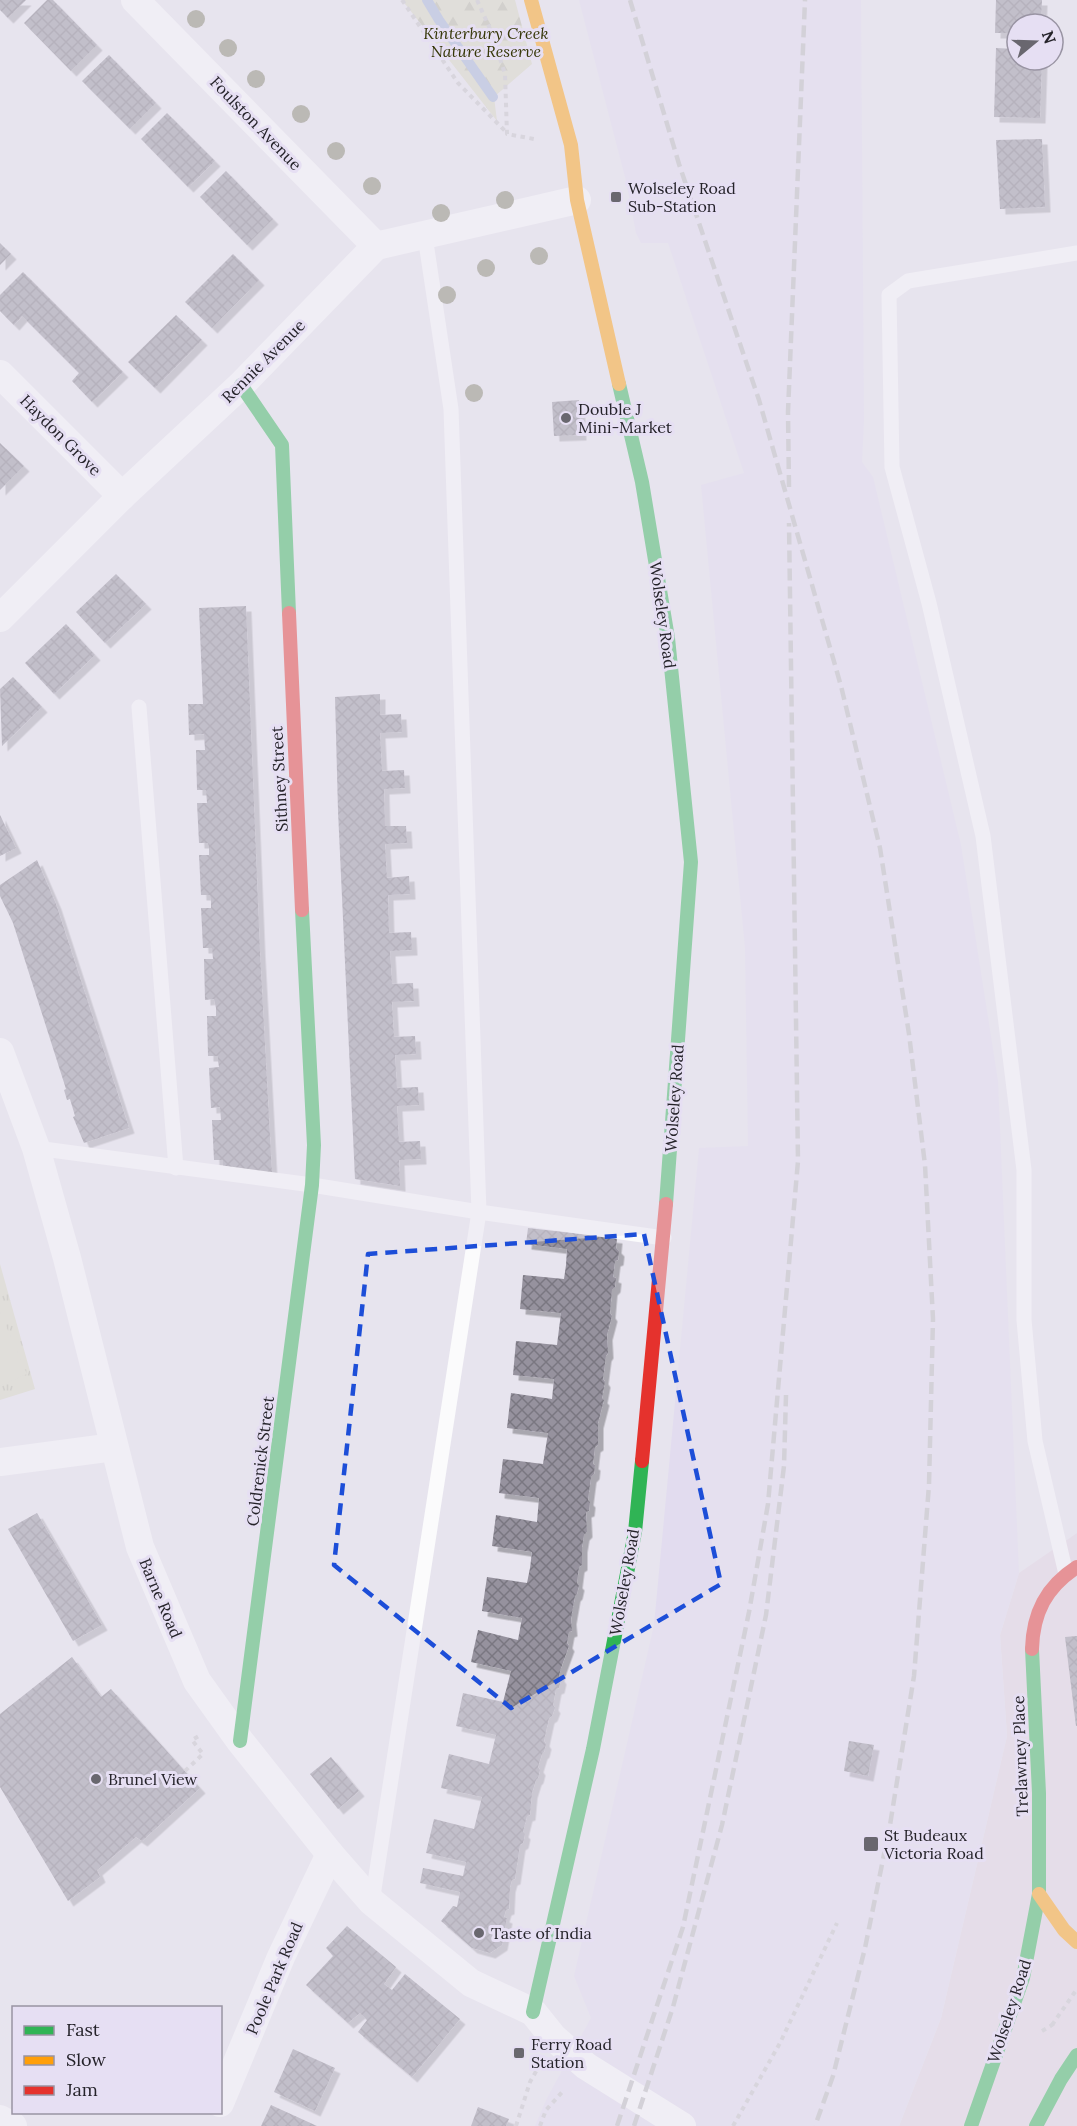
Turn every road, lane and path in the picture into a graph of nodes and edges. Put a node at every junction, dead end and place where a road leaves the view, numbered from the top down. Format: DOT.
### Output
graph roads {
  1 [pos="135,0"];
  2 [pos="402,0"];
  3 [pos="477,0"];
  4 [pos="531,0"];
  5 [pos="507,134"];
  6 [pos="571,145"];
  7 [pos="577,200"];
  8 [pos="425,236"];
  9 [pos="376,246"];
  10 [pos="1077,253"];
  11 [pos="0,374"];
  12 [pos="241,385"];
  13 [pos="122,496"];
  14 [pos="0,618"];
  15 [pos="139,707"];
  16 [pos="0,1052"];
  17 [pos="36,1148"];
  18 [pos="176,1167"];
  19 [pos="312,1185"];
  20 [pos="479,1212"];
  21 [pos="664,1238"];
  22 [pos="114,1447"];
  23 [pos="0,1461"];
  24 [pos="1071,1571"];
  25 [pos="240,1741"];
  26 [pos="330,1854"];
  27 [pos="1039,1894"];
  28 [pos="372,1902"];
  29 [pos="837,1923"];
  30 [pos="1077,1942"];
  31 [pos="1077,1989"];
  32 [pos="533,2012"];
  33 [pos="1052,2025"];
  34 [pos="1005,2030"];
  35 [pos="557,2041"];
  36 [pos="1076,2056"];
  37 [pos="586,2066"];
  38 [pos="222,2098"];
  39 [pos="0,2119"];
  40 [pos="13,2126"];
  41 [pos="516,2126"];
  42 [pos="540,2126"];
  43 [pos="682,2126"];
  44 [pos="733,2126"];
  45 [pos="971,2126"];
  46 [pos="1036,2126"];
  1 -- 9 [label="street, Foulston Avenue"];
  2 -- 5 [label="path"];
  3 -- 5 [label="path"];
  4 -- 6 [label="street, Wolseley Road"];
  5 -- 6 [label="path"];
  6 -- 7 [label="street, Wolseley Road"];
  7 -- 8 [label="street"];
  7 -- 21 [label="street, Wolseley Road"];
  8 -- 9 [label="street"];
  8 -- 20 [label="lane"];
  9 -- 12 [label="street, Rennie Avenue"];
  10 -- 24 [label="lane"];
  11 -- 13 [label="street, Haydon Grove"];
  12 -- 13 [label="street, Rennie Avenue"];
  12 -- 19 [label="street, Sithney Street"];
  13 -- 14 [label="street, Rennie Avenue"];
  15 -- 18 [label="lane"];
  16 -- 17 [label="street, Barne Road"];
  17 -- 18 [label="lane"];
  17 -- 22 [label="street, Barne Road"];
  18 -- 19 [label="lane"];
  19 -- 20 [label="lane"];
  19 -- 25 [label="street, Coldrenick Street"];
  20 -- 21 [label="lane"];
  20 -- 28 [label="lane"];
  21 -- 32 [label="street, Wolseley Road"];
  22 -- 23 [label="street"];
  22 -- 25 [label="street, Barne Road"];
  24 -- 27 [label="street, Trelawney Place"];
  25 -- 26 [label="street, Barne Road"];
  26 -- 28 [label="street, Barne Road"];
  26 -- 38 [label="street, Poole Park Road"];
  27 -- 30 [label="street"];
  27 -- 34 [label="street, Wolseley Road"];
  28 -- 32 [label="street, Barne Road"];
  29 -- 44 [label="path"];
  31 -- 33 [label="path"];
  32 -- 35 [label="street"];
  33 -- 34 [label="path"];
  33 -- 36 [label="path"];
  34 -- 45 [label="street, Wolseley Road"];
  35 -- 37 [label="street"];
  35 -- 41 [label="path"];
  36 -- 46 [label="street"];
  37 -- 42 [label="path"];
  37 -- 43 [label="street"];
  39 -- 40 [label="street"];
}
